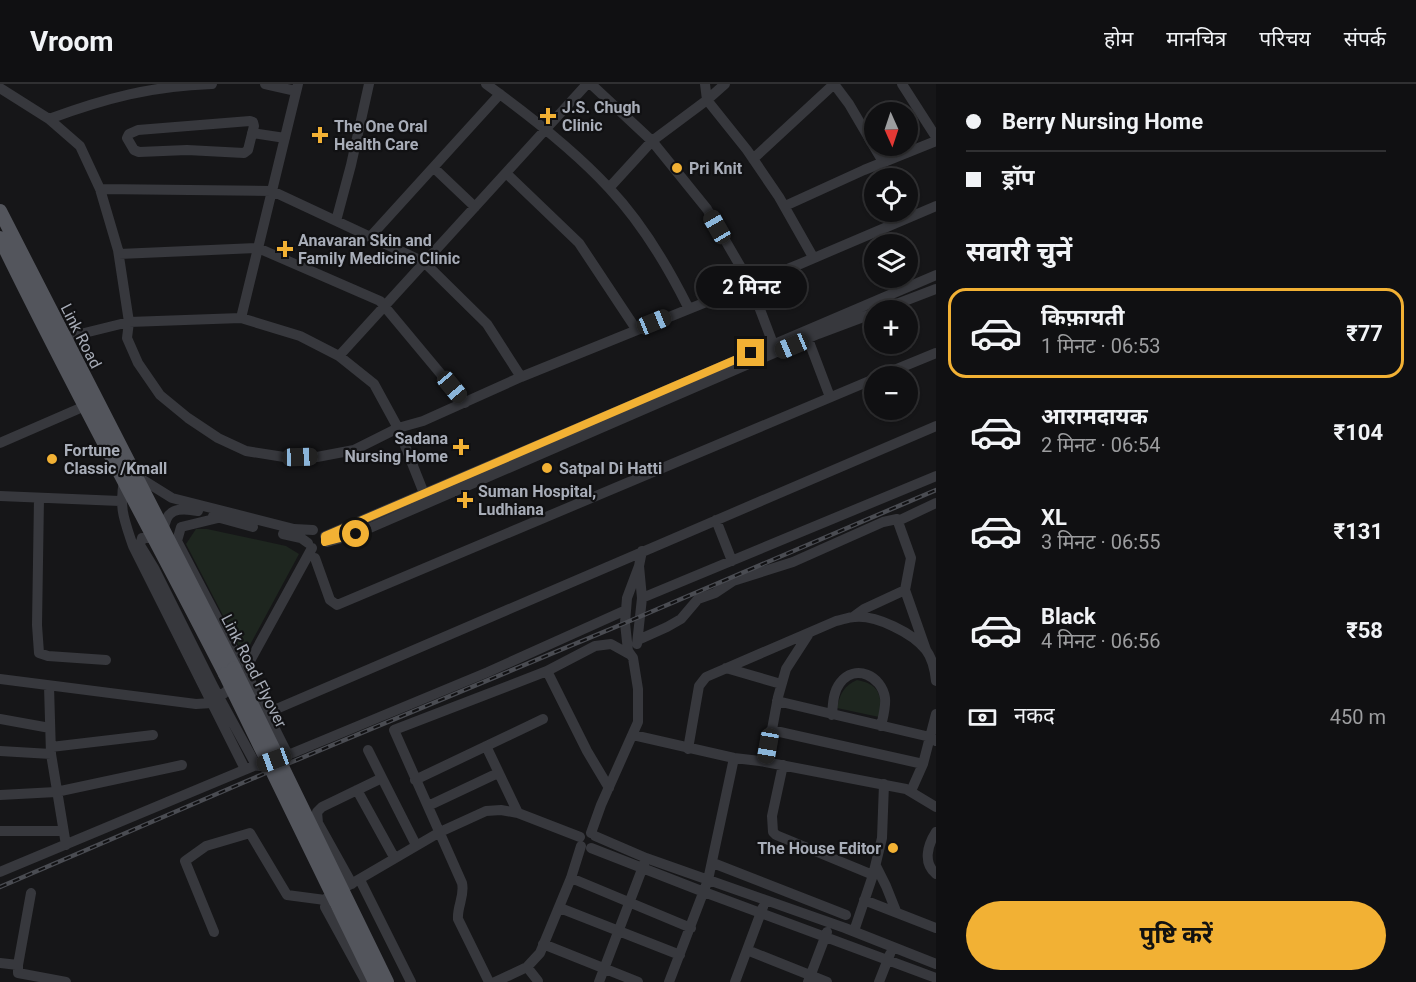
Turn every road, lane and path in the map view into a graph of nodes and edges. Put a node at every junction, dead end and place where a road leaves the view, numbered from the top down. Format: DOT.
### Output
graph roads {
  1 [pos="212,84"];
  2 [pos="265,84"];
  3 [pos="369,84"];
  4 [pos="486,84"];
  5 [pos="589,84"];
  6 [pos="705,84"];
  7 [pos="725,84"];
  8 [pos="834,84"];
  9 [pos="902,84"];
  10 [pos="0,88"];
  11 [pos="297,88"];
  12 [pos="500,94"];
  13 [pos="707,100"];
  14 [pos="49,119"];
  15 [pos="546,130"];
  16 [pos="252,134"];
  17 [pos="285,138"];
  18 [pos="936,139"];
  19 [pos="652,141"];
  20 [pos="753,159"];
  21 [pos="883,162"];
  22 [pos="434,168"];
  23 [pos="506,173"];
  24 [pos="609,188"];
  25 [pos="100,189"];
  26 [pos="272,191"];
  27 [pos="785,206"];
  28 [pos="475,207"];
  29 [pos="936,207"];
  30 [pos="0,211"];
  31 [pos="336,221"];
  32 [pos="370,237"];
  33 [pos="0,238"];
  34 [pos="258,248"];
  35 [pos="119,254"];
  36 [pos="813,257"];
  37 [pos="424,262"];
  38 [pos="936,275"];
  39 [pos="750,283"];
  40 [pos="936,289"];
  41 [pos="907,300"];
  42 [pos="384,306"];
  43 [pos="688,307"];
  44 [pos="864,317"];
  45 [pos="241,318"];
  46 [pos="129,322"];
  47 [pos="636,329"];
  48 [pos="64,338"];
  49 [pos="808,339"];
  50 [pos="774,348"];
  51 [pos="936,353"];
  52 [pos="339,356"];
  53 [pos="904,366"];
  54 [pos="520,377"];
  55 [pos="864,383"];
  56 [pos="830,397"];
  57 [pos="465,403"];
  58 [pos="85,406"];
  59 [pos="936,426"];
  60 [pos="398,428"];
  61 [pos="0,443"];
  62 [pos="936,476"];
  63 [pos="129,477"];
  64 [pos="0,496"];
  65 [pos="132,497"];
  66 [pos="39,498"];
  67 [pos="426,499"];
  68 [pos="936,503"];
  69 [pos="218,518"];
  70 [pos="716,520"];
  71 [pos="898,521"];
  72 [pos="160,535"];
  73 [pos="317,546"];
  74 [pos="642,551"];
  75 [pos="732,561"];
  76 [pos="639,566"];
  77 [pos="905,590"];
  78 [pos="642,598"];
  79 [pos="626,610"];
  80 [pos="853,617"];
  81 [pos="808,634"];
  82 [pos="638,640"];
  83 [pos="927,650"];
  84 [pos="631,656"];
  85 [pos="106,660"];
  86 [pos="726,668"];
  87 [pos="547,671"];
  88 [pos="935,675"];
  89 [pos="244,677"];
  90 [pos="0,679"];
  91 [pos="781,684"];
  92 [pos="49,686"];
  93 [pos="216,700"];
  94 [pos="777,701"];
  95 [pos="267,713"];
  96 [pos="936,714"];
  97 [pos="832,715"];
  98 [pos="0,719"];
  99 [pos="543,719"];
  100 [pos="881,726"];
  101 [pos="50,728"];
  102 [pos="771,730"];
  103 [pos="153,735"];
  104 [pos="633,735"];
  105 [pos="933,739"];
  106 [pos="486,746"];
  107 [pos="688,749"];
  108 [pos="51,750"];
  109 [pos="369,750"];
  110 [pos="0,751"];
  111 [pos="288,755"];
  112 [pos="734,758"];
  113 [pos="766,762"];
  114 [pos="923,764"];
  115 [pos="182,765"];
  116 [pos="783,765"];
  117 [pos="251,767"];
  118 [pos="498,773"];
  119 [pos="382,778"];
  120 [pos="415,780"];
  121 [pos="884,784"];
  122 [pos="609,788"];
  123 [pos="357,790"];
  124 [pos="911,791"];
  125 [pos="56,792"];
  126 [pos="0,795"];
  127 [pos="428,807"];
  128 [pos="936,807"];
  129 [pos="518,813"];
  130 [pos="0,831"];
  131 [pos="62,831"];
  132 [pos="440,832"];
  133 [pos="936,832"];
  134 [pos="593,835"];
  135 [pos="584,844"];
  136 [pos="66,845"];
  137 [pos="416,845"];
  138 [pos="394,857"];
  139 [pos="644,863"];
  140 [pos="713,863"];
  141 [pos="874,871"];
  142 [pos="0,872"];
  143 [pos="936,874"];
  144 [pos="571,878"];
  145 [pos="708,880"];
  146 [pos="356,882"];
  147 [pos="704,892"];
  148 [pos="31,893"];
  149 [pos="325,900"];
  150 [pos="766,900"];
  151 [pos="864,900"];
  152 [pos="629,903"];
  153 [pos="560,908"];
  154 [pos="896,911"];
  155 [pos="761,913"];
  156 [pos="846,915"];
  157 [pos="831,922"];
  158 [pos="691,928"];
  159 [pos="936,928"];
  160 [pos="618,931"];
  161 [pos="854,931"];
  162 [pos="214,932"];
  163 [pos="825,937"];
  164 [pos="543,944"];
  165 [pos="893,947"];
  166 [pos="747,950"];
  167 [pos="680,955"];
  168 [pos="888,961"];
  169 [pos="0,963"];
  170 [pos="936,964"];
  171 [pos="527,967"];
  172 [pos="604,968"];
  173 [pos="18,973"];
  174 [pos="936,978"];
  175 [pos="809,979"];
  176 [pos="737,981"];
  177 [pos="66,982"];
  178 [pos="366,982"];
  179 [pos="375,982"];
  180 [pos="387,982"];
  181 [pos="411,982"];
  182 [pos="489,982"];
  183 [pos="495,982"];
  184 [pos="539,982"];
  185 [pos="599,982"];
  186 [pos="638,982"];
  187 [pos="669,982"];
  188 [pos="827,982"];
  189 [pos="879,982"];
  1 -- 14 [label="street"];
  2 -- 11 [label="street"];
  3 -- 31 [label="street"];
  4 -- 12 [label="street"];
  5 -- 15 [label="street"];
  5 -- 19 [label="street"];
  6 -- 13 [label="street"];
  7 -- 13 [label="street"];
  8 -- 20 [label="street"];
  8 -- 21 [label="street"];
  9 -- 18 [label="street"];
  10 -- 14 [label="street"];
  11 -- 17 [label="street"];
  12 -- 15 [label="street"];
  12 -- 22 [label="street"];
  13 -- 19 [label="street"];
  13 -- 20 [label="street"];
  14 -- 25 [label="street"];
  15 -- 23 [label="street"];
  15 -- 24 [label="street"];
  16 -- 16 [label="street"];
  16 -- 17 [label="street"];
  17 -- 26 [label="street"];
  18 -- 21 [label="street"];
  19 -- 24 [label="street"];
  19 -- 39 [label="street"];
  20 -- 27 [label="street"];
  21 -- 27 [label="street"];
  22 -- 28 [label="street"];
  22 -- 32 [label="street"];
  23 -- 28 [label="street"];
  23 -- 47 [label="street"];
  24 -- 43 [label="street"];
  25 -- 26 [label="street"];
  25 -- 35 [label="street"];
  26 -- 31 [label="street"];
  26 -- 34 [label="street"];
  27 -- 36 [label="street"];
  28 -- 37 [label="street"];
  29 -- 36 [label="street"];
  30 -- 48 [label="main road, Link Road"];
  31 -- 32 [label="street"];
  32 -- 37 [label="street"];
  33 -- 58 [label="main road, Link Road"];
  34 -- 35 [label="street"];
  34 -- 42 [label="street"];
  34 -- 45 [label="street"];
  35 -- 46 [label="street"];
  36 -- 39 [label="street"];
  37 -- 42 [label="street"];
  37 -- 54 [label="street"];
  38 -- 50 [label="street"];
  39 -- 43 [label="street"];
  39 -- 50 [label="street"];
  40 -- 41 [label="street"];
  42 -- 52 [label="street"];
  42 -- 57 [label="street"];
  43 -- 47 [label="street"];
  44 -- 49 [label="street"];
  45 -- 46 [label="street"];
  45 -- 52 [label="street"];
  46 -- 48 [label="street"];
  46 -- 60 [label="street"];
  47 -- 54 [label="street"];
  48 -- 63 [label="main road, Link Road"];
  49 -- 50 [label="street"];
  49 -- 56 [label="street"];
  50 -- 67 [label="street"];
  51 -- 53 [label="street"];
  52 -- 60 [label="street"];
  54 -- 57 [label="street"];
  55 -- 56 [label="street"];
  56 -- 73 [label="street"];
  57 -- 60 [label="street"];
  58 -- 61 [label="street"];
  58 -- 63 [label="main road, Link Road"];
  59 -- 70 [label="street"];
  60 -- 67 [label="street"];
  62 -- 75 [label="street"];
  63 -- 65 [label="main road, Link Road Flyover"];
  63 -- 73 [label="street"];
  64 -- 66 [label="street"];
  65 -- 66 [label="street"];
  65 -- 72 [label="main road, Link Road Flyover"];
  65 -- 93 [label="street"];
  66 -- 85 [label="street"];
  67 -- 73 [label="street"];
  68 -- 71 [label="street"];
  69 -- 72 [label="street"];
  69 -- 73 [label="street"];
  69 -- 89 [label="street"];
  70 -- 74 [label="street"];
  70 -- 75 [label="street"];
  71 -- 77 [label="street"];
  71 -- 82 [label="street"];
  72 -- 93 [label="street"];
  72 -- 179 [label="main road, Link Road Flyover, bridge"];
  72 -- 180 [label="main road, Link Road Flyover, bridge"];
  73 -- 89 [label="street"];
  74 -- 76 [label="street"];
  74 -- 95 [label="street"];
  75 -- 78 [label="street"];
  76 -- 78 [label="street"];
  76 -- 79 [label="street"];
  77 -- 80 [label="street"];
  77 -- 83 [label="street"];
  78 -- 82 [label="street"];
  79 -- 84 [label="street"];
  79 -- 111 [label="street"];
  80 -- 81 [label="street"];
  80 -- 83 [label="street"];
  81 -- 86 [label="street"];
  81 -- 91 [label="street"];
  82 -- 84 [label="street"];
  83 -- 88 [label="street"];
  84 -- 87 [label="street"];
  84 -- 104 [label="street"];
  86 -- 91 [label="street"];
  86 -- 107 [label="street"];
  87 -- 120 [label="street"];
  87 -- 122 [label="street"];
  89 -- 93 [label="street"];
  89 -- 95 [label="street"];
  90 -- 92 [label="street"];
  91 -- 94 [label="street"];
  92 -- 93 [label="street"];
  92 -- 101 [label="street"];
  93 -- 117 [label="street"];
  94 -- 97 [label="street"];
  94 -- 102 [label="street"];
  95 -- 111 [label="street"];
  96 -- 105 [label="street"];
  97 -- 100 [label="street"];
  97 -- 100 [label="street"];
  98 -- 101 [label="street"];
  99 -- 106 [label="street"];
  100 -- 105 [label="street"];
  101 -- 108 [label="street"];
  102 -- 113 [label="street"];
  102 -- 114 [label="street"];
  103 -- 108 [label="street"];
  104 -- 107 [label="street"];
  104 -- 122 [label="street"];
  105 -- 114 [label="street"];
  106 -- 118 [label="street"];
  106 -- 120 [label="street"];
  107 -- 112 [label="street"];
  108 -- 110 [label="street"];
  108 -- 125 [label="street"];
  109 -- 119 [label="street"];
  111 -- 117 [label="street"];
  112 -- 113 [label="street"];
  112 -- 140 [label="street"];
  113 -- 116 [label="street"];
  114 -- 124 [label="street"];
  115 -- 125 [label="street"];
  116 -- 121 [label="street"];
  116 -- 141 [label="street"];
  117 -- 136 [label="street"];
  118 -- 127 [label="street"];
  118 -- 129 [label="street"];
  119 -- 123 [label="street"];
  119 -- 137 [label="street"];
  120 -- 127 [label="street"];
  121 -- 124 [label="street"];
  121 -- 141 [label="street"];
  122 -- 134 [label="street"];
  123 -- 138 [label="street"];
  123 -- 146 [label="street"];
  124 -- 128 [label="street"];
  125 -- 126 [label="street"];
  125 -- 131 [label="street"];
  127 -- 132 [label="street"];
  129 -- 132 [label="street"];
  129 -- 135 [label="street"];
  130 -- 131 [label="street"];
  131 -- 136 [label="street"];
  132 -- 137 [label="street"];
  132 -- 182 [label="street"];
  133 -- 143 [label="street"];
  134 -- 135 [label="street"];
  134 -- 139 [label="street"];
  135 -- 139 [label="street"];
  135 -- 144 [label="street"];
  136 -- 142 [label="street"];
  137 -- 138 [label="street"];
  138 -- 146 [label="street"];
  139 -- 145 [label="street"];
  139 -- 147 [label="street"];
  139 -- 152 [label="street"];
  140 -- 145 [label="street"];
  140 -- 156 [label="street"];
  141 -- 151 [label="street"];
  141 -- 154 [label="street"];
  144 -- 152 [label="street"];
  144 -- 153 [label="street"];
  145 -- 147 [label="street"];
  145 -- 150 [label="street"];
  146 -- 149 [label="street"];
  146 -- 181 [label="street"];
  147 -- 155 [label="street"];
  147 -- 158 [label="street"];
  148 -- 173 [label="street"];
  149 -- 162 [label="street"];
  149 -- 178 [label="street"];
  150 -- 155 [label="street"];
  150 -- 157 [label="street"];
  151 -- 154 [label="street"];
  151 -- 161 [label="street"];
  152 -- 158 [label="street"];
  152 -- 160 [label="street"];
  153 -- 160 [label="street"];
  153 -- 164 [label="street"];
  154 -- 159 [label="street"];
  155 -- 163 [label="street"];
  155 -- 166 [label="street"];
  157 -- 161 [label="street"];
  157 -- 163 [label="street"];
  158 -- 167 [label="street"];
  160 -- 167 [label="street"];
  160 -- 172 [label="street"];
  161 -- 165 [label="street"];
  163 -- 168 [label="street"];
  163 -- 175 [label="street"];
  164 -- 171 [label="street"];
  164 -- 172 [label="street"];
  165 -- 168 [label="street"];
  165 -- 170 [label="street"];
  166 -- 175 [label="street"];
  166 -- 176 [label="street"];
  167 -- 187 [label="street"];
  168 -- 174 [label="street"];
  168 -- 189 [label="street"];
  169 -- 173 [label="street"];
  171 -- 183 [label="street"];
  171 -- 184 [label="street"];
  172 -- 185 [label="street"];
  172 -- 186 [label="street"];
  173 -- 177 [label="street"];
  175 -- 188 [label="street"];
}
